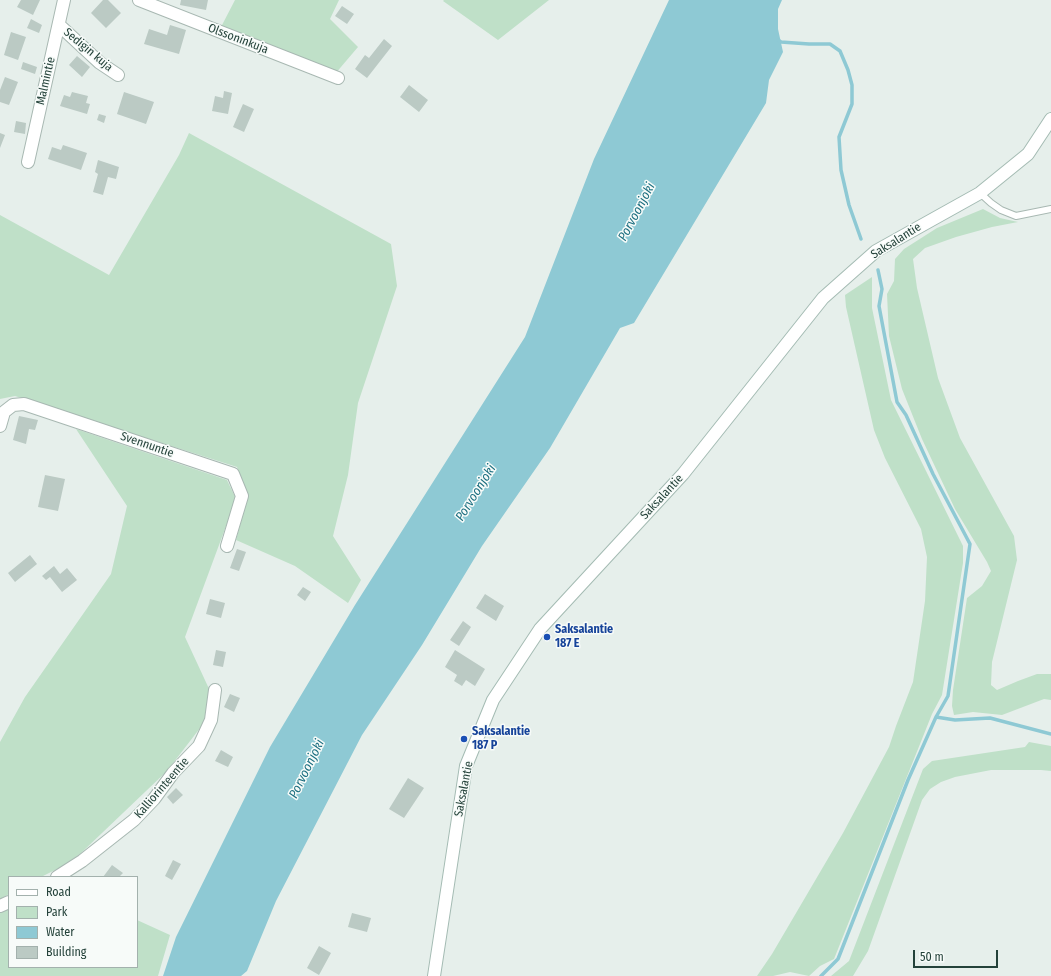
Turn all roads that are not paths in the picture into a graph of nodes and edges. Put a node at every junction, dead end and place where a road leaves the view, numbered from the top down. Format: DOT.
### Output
graph roads {
  1 [pos="64,0"];
  2 [pos="139,0"];
  3 [pos="59,25"];
  4 [pos="118,75"];
  5 [pos="338,78"];
  6 [pos="1051,119"];
  7 [pos="28,162"];
  8 [pos="980,192"];
  9 [pos="1051,209"];
  10 [pos="0,426"];
  11 [pos="227,546"];
  12 [pos="215,690"];
  13 [pos="58,876"];
  14 [pos="434,976"];
  1 -- 3 [label="street, Malmintie"];
  2 -- 5 [label="street, Olssoninkuja"];
  3 -- 4 [label="street, Sedigin kuja"];
  3 -- 7 [label="street, Malmintie"];
  6 -- 8 [label="street, Saksalantie"];
  8 -- 9 [label="lane"];
  8 -- 14 [label="street, Saksalantie"];
  10 -- 11 [label="street, Svennuntie"];
  12 -- 13 [label="street, Kalliorinteentie"];
}
